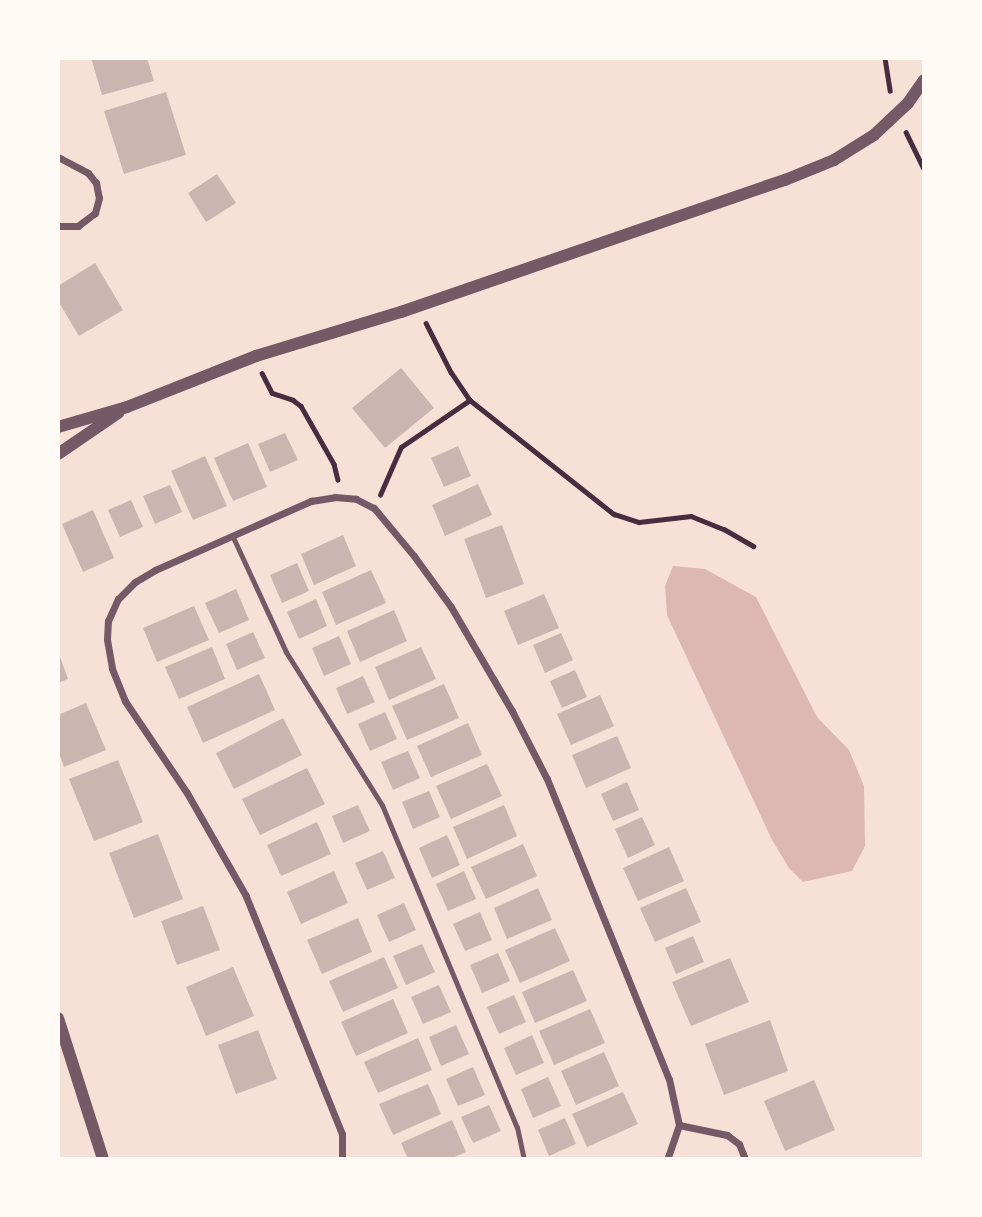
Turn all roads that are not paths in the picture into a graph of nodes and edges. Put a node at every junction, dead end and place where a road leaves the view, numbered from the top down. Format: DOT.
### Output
graph roads {
  1 [pos="924,80"];
  2 [pos="58,157"];
  3 [pos="58,226"];
  4 [pos="127,407"];
  5 [pos="58,427"];
  6 [pos="58,454"];
  7 [pos="232,535"];
  8 [pos="58,1018"];
  9 [pos="679,1125"];
  10 [pos="103,1159"];
  11 [pos="342,1159"];
  12 [pos="524,1159"];
  13 [pos="667,1159"];
  14 [pos="745,1159"];
  1 -- 4 [label="street"];
  2 -- 3 [label="street"];
  4 -- 5 [label="street"];
  4 -- 6 [label="street"];
  7 -- 9 [label="street"];
  7 -- 11 [label="street"];
  7 -- 12 [label="lane"];
  8 -- 10 [label="street"];
  9 -- 13 [label="street"];
  9 -- 14 [label="street"];
}
